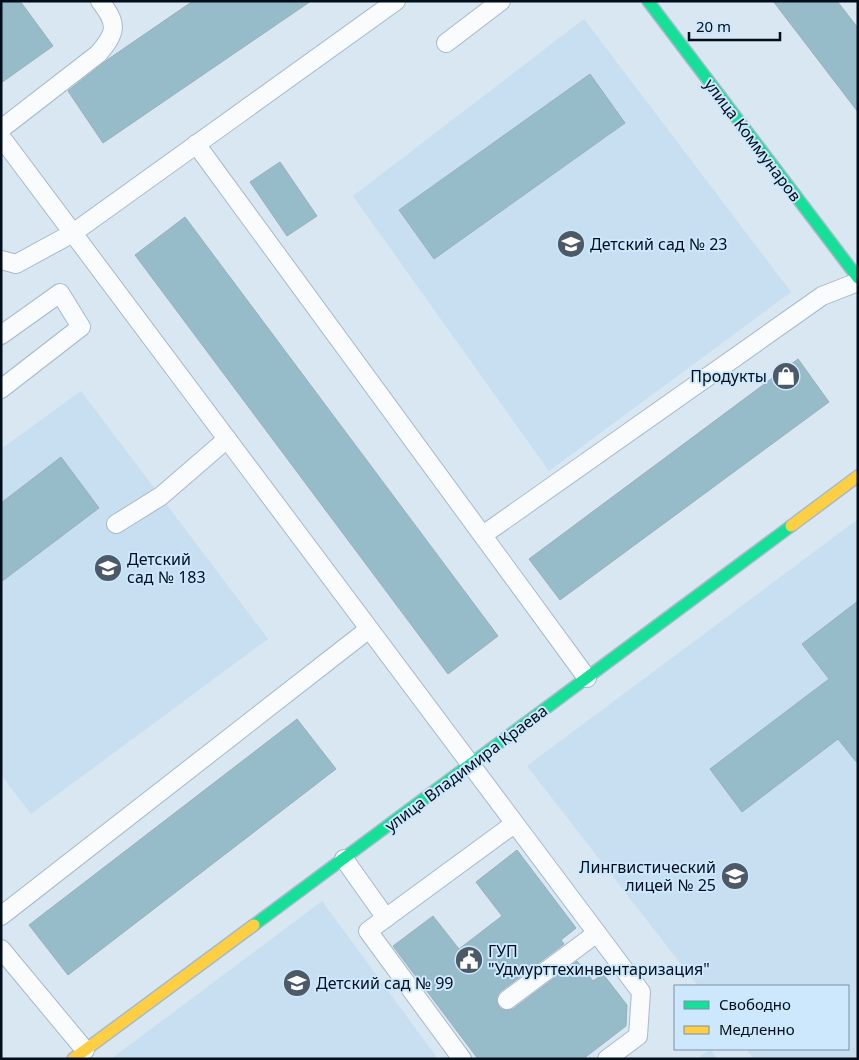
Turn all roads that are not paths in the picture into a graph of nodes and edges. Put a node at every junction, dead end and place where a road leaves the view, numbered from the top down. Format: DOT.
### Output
graph roads {
  1 [pos="100,1"];
  2 [pos="396,1"];
  3 [pos="501,1"];
  4 [pos="648,1"];
  5 [pos="446,43"];
  6 [pos="1,129"];
  7 [pos="1,137"];
  8 [pos="196,144"];
  9 [pos="74,233"];
  10 [pos="1,260"];
  11 [pos="858,280"];
  12 [pos="1,335"];
  13 [pos="1,389"];
  14 [pos="227,439"];
  15 [pos="858,476"];
  16 [pos="116,524"];
  17 [pos="483,535"];
  18 [pos="369,629"];
  19 [pos="587,678"];
  20 [pos="470,765"];
  21 [pos="514,824"];
  22 [pos="344,859"];
  23 [pos="1,916"];
  24 [pos="386,918"];
  25 [pos="597,933"];
  26 [pos="1,949"];
  27 [pos="507,1000"];
  28 [pos="79,1054"];
  29 [pos="462,1059"];
  30 [pos="607,1059"];
  1 -- 6 [label="lane"];
  2 -- 8 [label="lane"];
  3 -- 5 [label="lane"];
  4 -- 11 [label="street, улица Коммунаров"];
  7 -- 9 [label="lane"];
  8 -- 9 [label="lane"];
  8 -- 17 [label="lane"];
  9 -- 10 [label="lane"];
  9 -- 14 [label="lane"];
  11 -- 17 [label="lane"];
  12 -- 13 [label="lane"];
  14 -- 16 [label="lane"];
  14 -- 18 [label="lane"];
  15 -- 19 [label="street, улица Владимира Краева"];
  17 -- 19 [label="lane"];
  18 -- 20 [label="lane"];
  18 -- 23 [label="lane"];
  19 -- 20 [label="street, улица Владимира Краева"];
  20 -- 21 [label="lane"];
  20 -- 22 [label="street, улица Владимира Краева"];
  21 -- 24 [label="lane"];
  21 -- 25 [label="lane"];
  22 -- 24 [label="lane"];
  22 -- 28 [label="street, улица Владимира Краева"];
  24 -- 29 [label="lane"];
  25 -- 27 [label="lane"];
  25 -- 30 [label="lane"];
  26 -- 28 [label="lane"];
}
